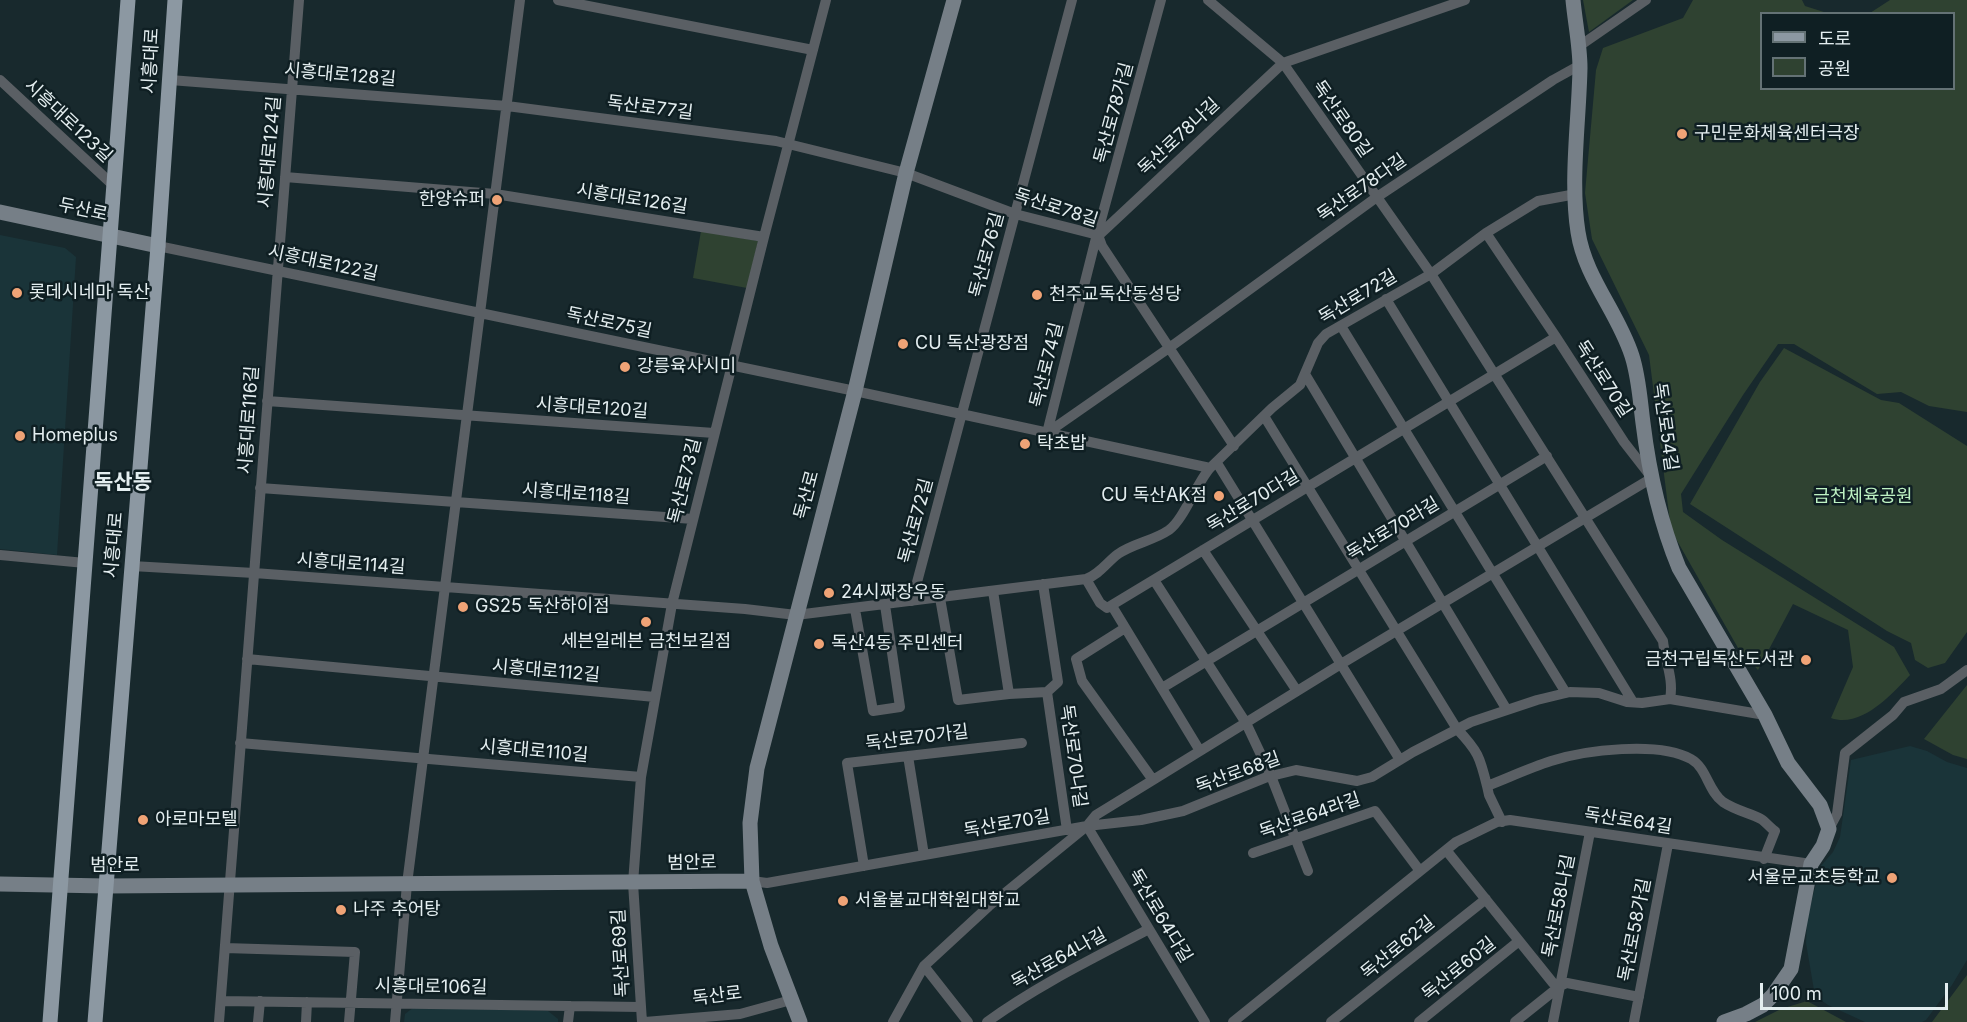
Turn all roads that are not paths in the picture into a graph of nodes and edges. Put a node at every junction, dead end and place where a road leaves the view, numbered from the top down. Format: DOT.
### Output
graph roads {
  1 [pos="128,0"];
  2 [pos="174,0"];
  3 [pos="299,0"];
  4 [pos="520,0"];
  5 [pos="558,0"];
  6 [pos="826,0"];
  7 [pos="954,0"];
  8 [pos="1072,0"];
  9 [pos="1161,0"];
  10 [pos="1208,0"];
  11 [pos="1465,0"];
  12 [pos="1573,0"];
  13 [pos="1646,0"];
  14 [pos="1578,47"];
  15 [pos="813,50"];
  16 [pos="1283,63"];
  17 [pos="1580,65"];
  18 [pos="0,80"];
  19 [pos="170,80"];
  20 [pos="292,88"];
  21 [pos="507,106"];
  22 [pos="789,143"];
  23 [pos="906,173"];
  24 [pos="285,177"];
  25 [pos="114,186"];
  26 [pos="495,194"];
  27 [pos="1576,194"];
  28 [pos="1377,196"];
  29 [pos="0,212"];
  30 [pos="1015,214"];
  31 [pos="1486,233"];
  32 [pos="1098,235"];
  33 [pos="110,236"];
  34 [pos="764,237"];
  35 [pos="158,246"];
  36 [pos="277,270"];
  37 [pos="1431,274"];
  38 [pos="1386,299"];
  39 [pos="480,313"];
  40 [pos="1341,326"];
  41 [pos="1557,337"];
  42 [pos="1169,348"];
  43 [pos="731,365"];
  44 [pos="1494,373"];
  45 [pos="1305,374"];
  46 [pos="855,391"];
  47 [pos="267,401"];
  48 [pos="1449,401"];
  49 [pos="467,415"];
  50 [pos="962,415"];
  51 [pos="1264,416"];
  52 [pos="1404,428"];
  53 [pos="714,433"];
  54 [pos="1047,433"];
  55 [pos="1234,446"];
  56 [pos="1547,456"];
  57 [pos="1356,458"];
  58 [pos="1214,465"];
  59 [pos="1652,478"];
  60 [pos="1500,484"];
  61 [pos="1307,487"];
  62 [pos="260,488"];
  63 [pos="456,502"];
  64 [pos="1455,511"];
  65 [pos="1586,518"];
  66 [pos="693,519"];
  67 [pos="1253,520"];
  68 [pos="1405,541"];
  69 [pos="1538,547"];
  70 [pos="1203,550"];
  71 [pos="0,555"];
  72 [pos="85,563"];
  73 [pos="132,566"];
  74 [pos="1358,569"];
  75 [pos="254,573"];
  76 [pos="1493,574"];
  77 [pos="1086,579"];
  78 [pos="1154,580"];
  79 [pos="1043,585"];
  80 [pos="445,587"];
  81 [pos="993,591"];
  82 [pos="940,598"];
  83 [pos="912,601"];
  84 [pos="1303,602"];
  85 [pos="1443,603"];
  86 [pos="672,604"];
  87 [pos="885,605"];
  88 [pos="1112,606"];
  89 [pos="855,609"];
  90 [pos="796,615"];
  91 [pos="1125,628"];
  92 [pos="1256,631"];
  93 [pos="1397,631"];
  94 [pos="247,659"];
  95 [pos="1207,662"];
  96 [pos="1341,664"];
  97 [pos="1967,670"];
  98 [pos="434,677"];
  99 [pos="1162,688"];
  100 [pos="1047,692"];
  101 [pos="1297,692"];
  102 [pos="1566,693"];
  103 [pos="1009,694"];
  104 [pos="656,698"];
  105 [pos="1670,699"];
  106 [pos="1633,702"];
  107 [pos="1507,710"];
  108 [pos="1764,715"];
  109 [pos="1246,723"];
  110 [pos="1457,729"];
  111 [pos="240,743"];
  112 [pos="1022,743"];
  113 [pos="1200,751"];
  114 [pos="908,756"];
  115 [pos="423,758"];
  116 [pos="1400,760"];
  117 [pos="1271,776"];
  118 [pos="641,777"];
  119 [pos="1153,780"];
  120 [pos="1487,786"];
  121 [pos="1502,822"];
  122 [pos="1088,826"];
  123 [pos="1829,829"];
  124 [pos="1067,830"];
  125 [pos="1590,832"];
  126 [pos="1295,838"];
  127 [pos="1668,844"];
  128 [pos="1446,850"];
  129 [pos="1253,853"];
  130 [pos="924,855"];
  131 [pos="1764,859"];
  132 [pos="1811,864"];
  133 [pos="864,866"];
  134 [pos="1308,871"];
  135 [pos="1420,871"];
  136 [pos="752,881"];
  137 [pos="633,883"];
  138 [pos="0,884"];
  139 [pos="407,884"];
  140 [pos="61,885"];
  141 [pos="229,885"];
  142 [pos="106,886"];
  143 [pos="1486,899"];
  144 [pos="1149,929"];
  145 [pos="1519,941"];
  146 [pos="225,948"];
  147 [pos="924,966"];
  148 [pos="1560,986"];
  149 [pos="1639,998"];
  150 [pos="791,1000"];
  151 [pos="221,1001"];
  152 [pos="260,1001"];
  153 [pos="308,1002"];
  154 [pos="351,1002"];
  155 [pos="397,1003"];
  156 [pos="570,1006"];
  157 [pos="640,1007"];
  158 [pos="1237,1021"];
  159 [pos="50,1022"];
  160 [pos="95,1022"];
  161 [pos="219,1022"];
  162 [pos="258,1022"];
  163 [pos="306,1022"];
  164 [pos="349,1022"];
  165 [pos="395,1022"];
  166 [pos="568,1022"];
  167 [pos="644,1022"];
  168 [pos="800,1022"];
  169 [pos="893,1022"];
  170 [pos="968,1022"];
  171 [pos="987,1022"];
  172 [pos="1205,1022"];
  173 [pos="1331,1022"];
  174 [pos="1419,1022"];
  175 [pos="1515,1022"];
  176 [pos="1553,1022"];
  177 [pos="1634,1022"];
  178 [pos="1724,1022"];
  1 -- 25 [label="main road, 시흥대로"];
  2 -- 19 [label="main road, 시흥대로"];
  3 -- 20 [label="street, 시흥대로124길"];
  4 -- 21 [label="street"];
  5 -- 15 [label="street"];
  6 -- 15 [label="street"];
  7 -- 23 [label="main road, 독산로"];
  8 -- 30 [label="street, 독산로76길"];
  9 -- 32 [label="street, 독산로78가길"];
  10 -- 16 [label="street, 독산로80길"];
  11 -- 16 [label="street"];
  12 -- 14 [label="main road, 독산로54길"];
  13 -- 14 [label="street"];
  14 -- 17 [label="main road, 독산로54길"];
  15 -- 22 [label="street"];
  16 -- 28 [label="street, 독산로80길"];
  16 -- 32 [label="street, 독산로78나길"];
  17 -- 27 [label="main road, 독산로54길"];
  17 -- 28 [label="street, 독산로78다길"];
  18 -- 25 [label="street, 시흥대로123길"];
  19 -- 20 [label="street, 시흥대로128길"];
  19 -- 35 [label="main road, 시흥대로"];
  20 -- 21 [label="street, 시흥대로128길"];
  20 -- 24 [label="street, 시흥대로124길"];
  21 -- 22 [label="street, 독산로77길"];
  21 -- 26 [label="street"];
  22 -- 23 [label="street, 독산로77길"];
  22 -- 34 [label="street"];
  23 -- 30 [label="street, 독산로78길"];
  23 -- 46 [label="main road, 독산로"];
  24 -- 26 [label="street, 시흥대로126길"];
  24 -- 36 [label="street, 시흥대로124길"];
  25 -- 33 [label="main road, 시흥대로"];
  26 -- 34 [label="street, 시흥대로126길"];
  26 -- 39 [label="street"];
  27 -- 31 [label="street, 독산로72길"];
  27 -- 59 [label="main road, 독산로54길"];
  28 -- 37 [label="street, 독산로80길"];
  28 -- 42 [label="street, 독산로78다길"];
  29 -- 33 [label="main road, 두산로"];
  30 -- 32 [label="street, 독산로78길"];
  30 -- 50 [label="street, 독산로76길"];
  31 -- 37 [label="street, 독산로72길"];
  31 -- 41 [label="street, 독산로70길"];
  32 -- 42 [label="street, 독산로78길"];
  32 -- 54 [label="street, 독산로74길"];
  33 -- 35 [label="main road, 두산로"];
  33 -- 72 [label="main road, 시흥대로"];
  34 -- 43 [label="street"];
  35 -- 36 [label="street, 시흥대로122길"];
  35 -- 73 [label="main road, 시흥대로"];
  36 -- 39 [label="street, 시흥대로122길"];
  36 -- 47 [label="street, 시흥대로116길"];
  37 -- 38 [label="street, 독산로72길"];
  37 -- 44 [label="street"];
  38 -- 40 [label="street, 독산로72길"];
  38 -- 48 [label="street"];
  39 -- 43 [label="street, 독산로75길"];
  39 -- 49 [label="street"];
  40 -- 45 [label="street, 독산로72길"];
  40 -- 52 [label="street"];
  41 -- 44 [label="street, 독산로70다길"];
  41 -- 59 [label="street, 독산로70길"];
  42 -- 54 [label="street, 독산로74길"];
  42 -- 55 [label="street, 독산로78길"];
  43 -- 46 [label="street, 독산로75길"];
  43 -- 53 [label="street, 독산로73길"];
  44 -- 48 [label="street, 독산로70다길"];
  44 -- 56 [label="street"];
  45 -- 51 [label="street, 독산로72길"];
  45 -- 57 [label="street"];
  46 -- 50 [label="street, 독산로74길"];
  46 -- 90 [label="main road, 독산로"];
  47 -- 49 [label="street, 시흥대로120길"];
  47 -- 62 [label="street, 시흥대로116길"];
  48 -- 52 [label="street, 독산로70다길"];
  48 -- 60 [label="street"];
  49 -- 53 [label="street, 시흥대로120길"];
  49 -- 63 [label="street"];
  50 -- 54 [label="street, 독산로74길"];
  50 -- 83 [label="street, 독산로72길"];
  51 -- 55 [label="street, 독산로72길"];
  51 -- 61 [label="street"];
  52 -- 57 [label="street, 독산로70다길"];
  52 -- 64 [label="street"];
  53 -- 66 [label="street, 독산로73길"];
  54 -- 58 [label="street, 독산로74길"];
  55 -- 58 [label="street, 독산로72길"];
  56 -- 60 [label="street, 독산로70라길"];
  56 -- 65 [label="street"];
  57 -- 61 [label="street, 독산로70다길"];
  57 -- 68 [label="street"];
  58 -- 67 [label="street"];
  58 -- 77 [label="street, 독산로72길"];
  59 -- 65 [label="street"];
  59 -- 108 [label="main road, 독산로54길"];
  60 -- 64 [label="street, 독산로70라길"];
  60 -- 69 [label="street"];
  61 -- 67 [label="street, 독산로70다길"];
  61 -- 74 [label="street"];
  62 -- 63 [label="street, 시흥대로118길"];
  62 -- 75 [label="street, 시흥대로116길"];
  63 -- 66 [label="street, 시흥대로118길"];
  63 -- 80 [label="street"];
  64 -- 68 [label="street, 독산로70라길"];
  64 -- 76 [label="street"];
  65 -- 69 [label="street"];
  65 -- 105 [label="street"];
  66 -- 86 [label="street, 독산로73길"];
  67 -- 70 [label="street, 독산로70다길"];
  67 -- 84 [label="street"];
  68 -- 74 [label="street, 독산로70라길"];
  68 -- 85 [label="street"];
  69 -- 76 [label="street"];
  69 -- 106 [label="street"];
  70 -- 78 [label="street, 독산로70다길"];
  70 -- 92 [label="street"];
  71 -- 72 [label="street"];
  72 -- 140 [label="main road, 시흥대로"];
  73 -- 75 [label="street, 시흥대로114길"];
  73 -- 142 [label="main road, 시흥대로"];
  74 -- 84 [label="street, 독산로70라길"];
  74 -- 93 [label="street"];
  75 -- 80 [label="street, 시흥대로114길"];
  75 -- 94 [label="street"];
  76 -- 85 [label="street"];
  76 -- 102 [label="street"];
  77 -- 79 [label="street, 독산로72길"];
  77 -- 88 [label="street"];
  78 -- 88 [label="street, 독산로70다길"];
  78 -- 95 [label="street"];
  79 -- 81 [label="street, 독산로72길"];
  79 -- 100 [label="street, 독산로70나길"];
  80 -- 86 [label="street"];
  80 -- 98 [label="street"];
  81 -- 82 [label="street, 독산로72길"];
  81 -- 103 [label="street"];
  82 -- 83 [label="street, 독산로72길"];
  82 -- 103 [label="street"];
  83 -- 87 [label="street, 독산로72길"];
  84 -- 92 [label="street, 독산로70라길"];
  84 -- 96 [label="street"];
  85 -- 93 [label="street"];
  85 -- 107 [label="street"];
  86 -- 90 [label="street"];
  86 -- 104 [label="street, 독산로73길"];
  87 -- 89 [label="street, 독산로72길"];
  87 -- 89 [label="street"];
  88 -- 91 [label="street"];
  89 -- 90 [label="street, 독산로72길"];
  90 -- 136 [label="main road, 독산로"];
  91 -- 99 [label="street"];
  91 -- 119 [label="street"];
  92 -- 95 [label="street, 독산로70라길"];
  92 -- 101 [label="street"];
  93 -- 96 [label="street"];
  93 -- 110 [label="street"];
  94 -- 98 [label="street, 시흥대로112길"];
  94 -- 111 [label="street"];
  95 -- 99 [label="street, 독산로70라길"];
  95 -- 109 [label="street"];
  96 -- 101 [label="street"];
  96 -- 116 [label="street"];
  97 -- 123 [label="street"];
  98 -- 104 [label="street, 시흥대로112길"];
  98 -- 115 [label="street"];
  99 -- 113 [label="street"];
  100 -- 103 [label="street"];
  100 -- 124 [label="street, 독산로70나길"];
  101 -- 109 [label="street"];
  102 -- 106 [label="street, 독산로68길"];
  102 -- 107 [label="street, 독산로68길"];
  104 -- 118 [label="street, 독산로73길"];
  105 -- 106 [label="street, 독산로68길"];
  105 -- 108 [label="street, 독산로68길"];
  107 -- 110 [label="street, 독산로68길"];
  108 -- 123 [label="main road, 독산로54길"];
  109 -- 113 [label="street"];
  109 -- 117 [label="street"];
  110 -- 116 [label="street, 독산로68길"];
  110 -- 120 [label="street"];
  111 -- 115 [label="street, 시흥대로110길"];
  111 -- 141 [label="street"];
  112 -- 114 [label="street, 독산로70가길"];
  113 -- 119 [label="street"];
  114 -- 130 [label="street"];
  114 -- 133 [label="street, 독산로70가길"];
  115 -- 118 [label="street, 시흥대로110길"];
  115 -- 139 [label="street"];
  116 -- 117 [label="street, 독산로68길"];
  117 -- 122 [label="street, 독산로68길"];
  117 -- 126 [label="street"];
  118 -- 137 [label="street"];
  119 -- 122 [label="street"];
  120 -- 121 [label="street"];
  120 -- 131 [label="street"];
  121 -- 125 [label="street, 독산로64길"];
  121 -- 128 [label="street, 독산로64길"];
  122 -- 124 [label="street, 독산로70길"];
  122 -- 144 [label="street, 독산로64다길"];
  122 -- 147 [label="street"];
  123 -- 132 [label="main road"];
  124 -- 130 [label="street, 독산로70길"];
  125 -- 127 [label="street, 독산로64길"];
  125 -- 148 [label="street, 독산로58나길"];
  126 -- 129 [label="street, 독산로64라길"];
  126 -- 134 [label="street"];
  126 -- 135 [label="street, 독산로64라길"];
  127 -- 131 [label="street, 독산로64길"];
  127 -- 149 [label="street, 독산로58가길"];
  128 -- 135 [label="street, 독산로64길"];
  128 -- 143 [label="street"];
  130 -- 133 [label="street, 독산로70길"];
  131 -- 132 [label="street, 독산로64길"];
  132 -- 178 [label="main road"];
  133 -- 136 [label="street, 독산로70길"];
  135 -- 158 [label="street, 독산로64길"];
  136 -- 137 [label="main road, 범안로"];
  136 -- 150 [label="main road, 독산로"];
  137 -- 139 [label="main road, 범안로"];
  137 -- 157 [label="street, 독산로69길"];
  138 -- 140 [label="main road, 범안로"];
  139 -- 141 [label="main road, 범안로"];
  139 -- 155 [label="street"];
  140 -- 142 [label="main road, 범안로"];
  140 -- 159 [label="main road, 시흥대로"];
  141 -- 142 [label="main road, 범안로"];
  141 -- 146 [label="street"];
  142 -- 160 [label="main road, 시흥대로"];
  143 -- 145 [label="street"];
  143 -- 173 [label="street, 독산로62길"];
  144 -- 171 [label="street, 독산로64나길"];
  144 -- 172 [label="street, 독산로64다길"];
  145 -- 148 [label="street"];
  145 -- 174 [label="street, 독산로60길"];
  146 -- 151 [label="street"];
  146 -- 154 [label="street"];
  147 -- 169 [label="street"];
  147 -- 170 [label="street"];
  148 -- 149 [label="street, 독산로58나길"];
  148 -- 175 [label="street"];
  148 -- 176 [label="street, 독산로58나길"];
  149 -- 177 [label="street, 독산로58가길"];
  150 -- 167 [label="street, 독산로"];
  150 -- 168 [label="main road, 독산로"];
  151 -- 152 [label="street, 시흥대로106길"];
  151 -- 161 [label="street"];
  152 -- 153 [label="street, 시흥대로106길"];
  152 -- 162 [label="street"];
  153 -- 154 [label="street, 시흥대로106길"];
  153 -- 163 [label="street"];
  154 -- 155 [label="street, 시흥대로106길"];
  154 -- 164 [label="street"];
  155 -- 156 [label="street, 시흥대로106길"];
  155 -- 165 [label="street"];
  156 -- 157 [label="street, 시흥대로106길"];
  156 -- 166 [label="street"];
  157 -- 167 [label="street, 독산로69길"];
}
